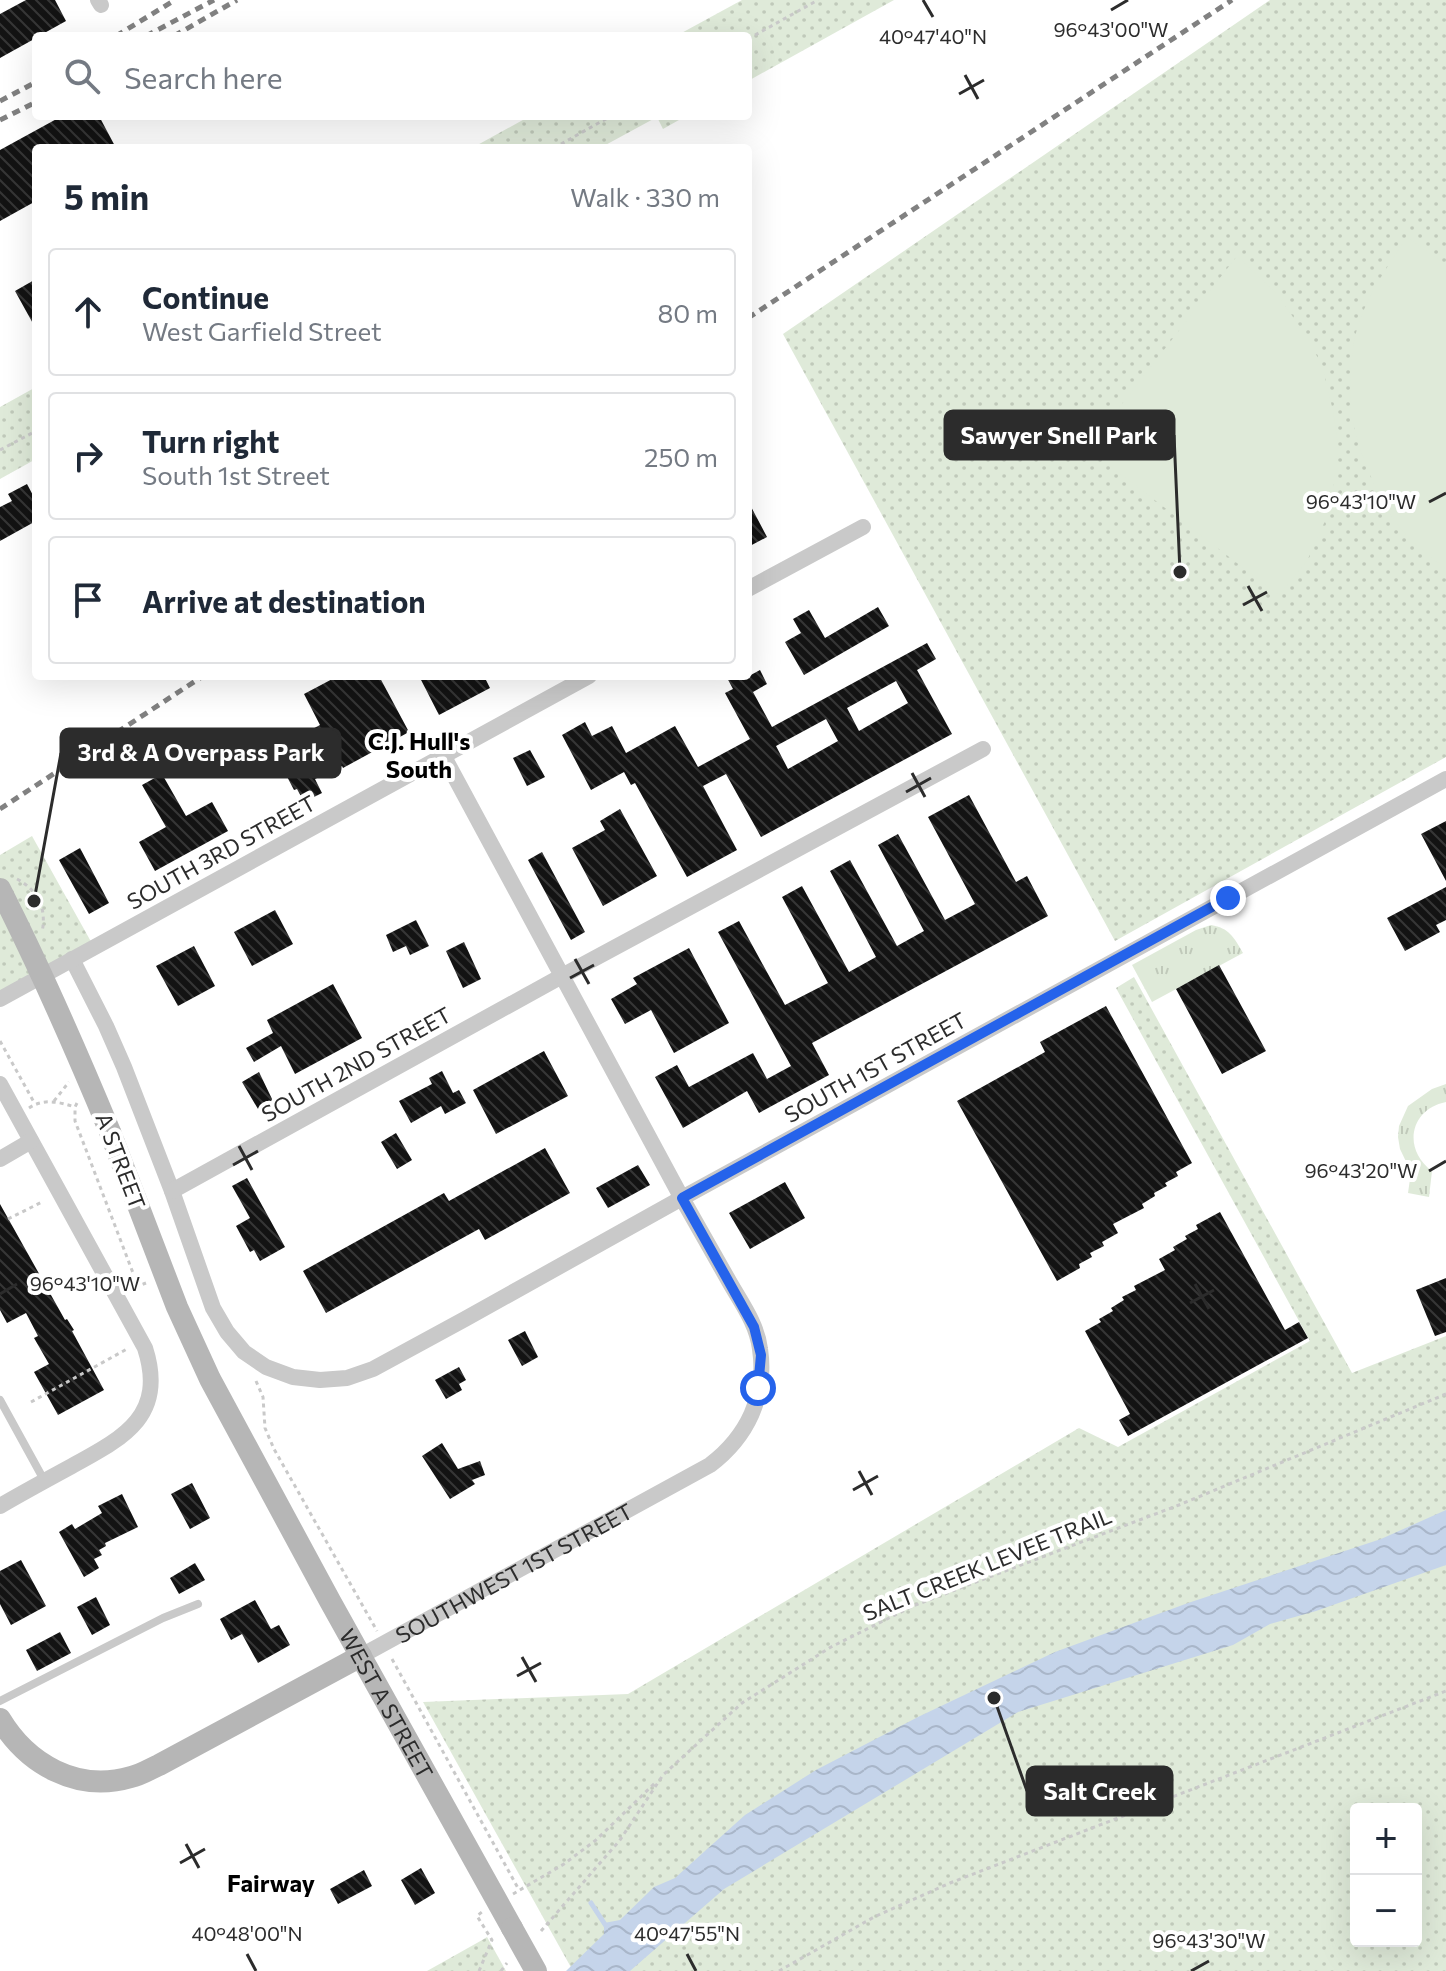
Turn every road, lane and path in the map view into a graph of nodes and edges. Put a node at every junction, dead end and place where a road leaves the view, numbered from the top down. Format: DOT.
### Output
graph roads {
  1 [pos="818,0"];
  2 [pos="752,37"];
  3 [pos="604,120"];
  4 [pos="561,144"];
  5 [pos="32,433"];
  6 [pos="0,450"];
  7 [pos="863,527"];
  8 [pos="752,587"];
  9 [pos="582,680"];
  10 [pos="983,749"];
  11 [pos="443,755"];
  12 [pos="1446,779"];
  13 [pos="0,889"];
  14 [pos="72,959"];
  15 [pos="562,976"];
  16 [pos="0,999"];
  17 [pos="0,1041"];
  18 [pos="0,1084"];
  19 [pos="35,1104"];
  20 [pos="75,1107"];
  21 [pos="17,1115"];
  22 [pos="31,1141"];
  23 [pos="0,1159"];
  24 [pos="172,1191"];
  25 [pos="682,1198"];
  26 [pos="42,1202"];
  27 [pos="8,1219"];
  28 [pos="141,1342"];
  29 [pos="320,1380"];
  30 [pos="1446,1394"];
  31 [pos="0,1400"];
  32 [pos="31,1402"];
  33 [pos="239,1434"];
  34 [pos="44,1481"];
  35 [pos="0,1506"];
  36 [pos="198,1604"];
  37 [pos="361,1656"];
  38 [pos="1446,1691"];
  39 [pos="0,1701"];
  40 [pos="0,1719"];
  41 [pos="663,1775"];
  42 [pos="564,1864"];
  43 [pos="541,1931"];
  44 [pos="492,1940"];
  45 [pos="507,1963"];
  46 [pos="479,1971"];
  47 [pos="501,1971"];
  48 [pos="536,1971"];
  49 [pos="779,1971"];
  1 -- 2 [label="path"];
  3 -- 4 [label="path"];
  5 -- 6 [label="path"];
  7 -- 8 [label="street"];
  9 -- 11 [label="street, SOUTH 3RD STREET"];
  10 -- 15 [label="street, SOUTH 2ND STREET"];
  11 -- 14 [label="street, SOUTH 3RD STREET"];
  11 -- 15 [label="street"];
  12 -- 25 [label="street, SOUTH 1ST STREET"];
  13 -- 33 [label="main road, A STREET, bridge"];
  14 -- 16 [label="street, SOUTH 3RD STREET"];
  14 -- 24 [label="street, A STREET"];
  15 -- 24 [label="street, SOUTH 2ND STREET"];
  15 -- 25 [label="street"];
  17 -- 19 [label="path"];
  18 -- 21 [label="street"];
  19 -- 20 [label="path"];
  19 -- 21 [label="path"];
  21 -- 22 [label="street"];
  22 -- 23 [label="street"];
  22 -- 28 [label="street"];
  24 -- 29 [label="street, A STREET"];
  25 -- 29 [label="street, SOUTH 1ST STREET"];
  25 -- 37 [label="street, SOUTHWEST 1ST STREET"];
  26 -- 27 [label="path"];
  28 -- 32 [label="path"];
  28 -- 34 [label="street"];
  30 -- 41 [label="path, SALT CREEK LEVEE TRAIL"];
  31 -- 34 [label="lane"];
  33 -- 37 [label="main road, WEST A STREET"];
  34 -- 35 [label="street"];
  36 -- 39 [label="lane"];
  37 -- 40 [label="main road, SOUTHWEST 1ST STREET"];
  37 -- 48 [label="main road, WEST A STREET, bridge"];
  38 -- 49 [label="path"];
  41 -- 42 [label="path"];
  41 -- 43 [label="path, SALT CREEK LEVEE TRAIL"];
  44 -- 46 [label="path"];
  45 -- 47 [label="path"];
}
